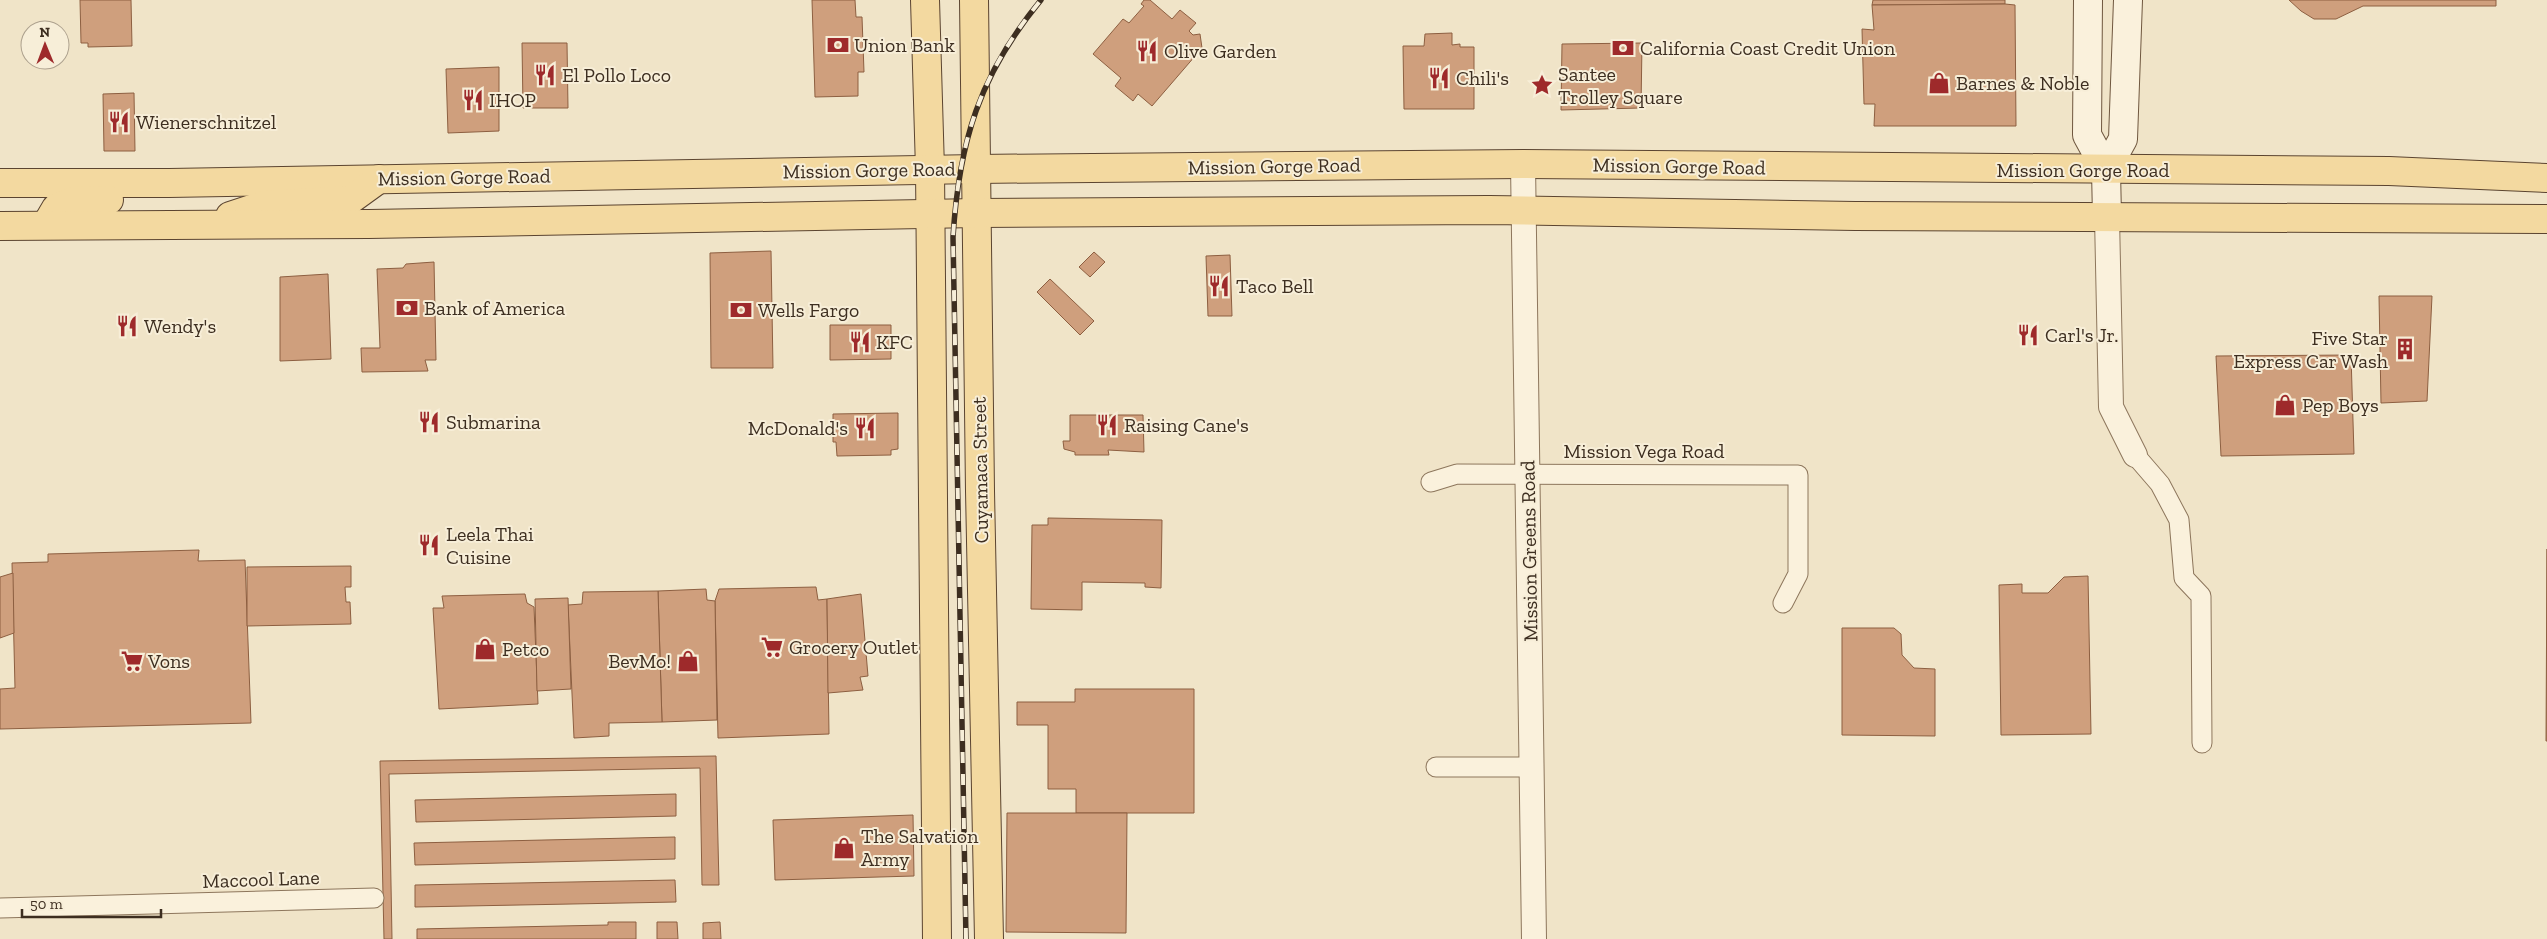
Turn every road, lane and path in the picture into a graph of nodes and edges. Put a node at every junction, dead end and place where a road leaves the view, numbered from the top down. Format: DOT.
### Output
graph roads {
  1 [pos="925,0"];
  2 [pos="974,0"];
  3 [pos="2088,0"];
  4 [pos="2128,0"];
  5 [pos="1523,164"];
  6 [pos="930,169"];
  7 [pos="977,169"];
  8 [pos="2106,170"];
  9 [pos="2547,178"];
  10 [pos="379,179"];
  11 [pos="206,182"];
  12 [pos="0,183"];
  13 [pos="1524,210"];
  14 [pos="930,213"];
  15 [pos="978,213"];
  16 [pos="2107,217"];
  17 [pos="2547,220"];
  18 [pos="205,224"];
  19 [pos="46,225"];
  20 [pos="0,226"];
  21 [pos="2135,455"];
  22 [pos="1528,473"];
  23 [pos="1431,482"];
  24 [pos="1783,603"];
  25 [pos="2202,742"];
  26 [pos="1436,767"];
  27 [pos="1532,768"];
  28 [pos="374,898"];
  29 [pos="0,908"];
  30 [pos="937,939"];
  31 [pos="988,939"];
  32 [pos="1534,939"];
  1 -- 6 [label="main road"];
  2 -- 7 [label="main road, Cuyamaca Street"];
  3 -- 8 [label="main road"];
  4 -- 8 [label="main road"];
  5 -- 7 [label="main road, Mission Gorge Road"];
  5 -- 8 [label="main road, Mission Gorge Road"];
  5 -- 13 [label="street, Mission Greens Road"];
  6 -- 7 [label="main road, Mission Gorge Road"];
  6 -- 10 [label="main road, Mission Gorge Road"];
  6 -- 14 [label="main road"];
  7 -- 15 [label="main road, Cuyamaca Street"];
  8 -- 9 [label="main road, Mission Gorge Road"];
  8 -- 16 [label="main road"];
  10 -- 11 [label="main road, Mission Gorge Road"];
  10 -- 18 [label="main road"];
  11 -- 12 [label="main road, Mission Gorge Road"];
  11 -- 19 [label="main road"];
  13 -- 15 [label="main road"];
  13 -- 16 [label="main road"];
  13 -- 22 [label="street, Mission Greens Road"];
  14 -- 15 [label="main road"];
  14 -- 18 [label="main road"];
  14 -- 30 [label="main road"];
  15 -- 31 [label="main road, Cuyamaca Street"];
  16 -- 17 [label="main road"];
  16 -- 21 [label="street"];
  18 -- 19 [label="main road"];
  19 -- 20 [label="main road"];
  21 -- 25 [label="street"];
  22 -- 23 [label="street, Mission Vega Road"];
  22 -- 24 [label="street, Mission Vega Road"];
  22 -- 27 [label="street, Mission Greens Road"];
  26 -- 27 [label="street"];
  27 -- 32 [label="street, Mission Greens Road"];
  28 -- 29 [label="street, Maccool Lane"];
}
